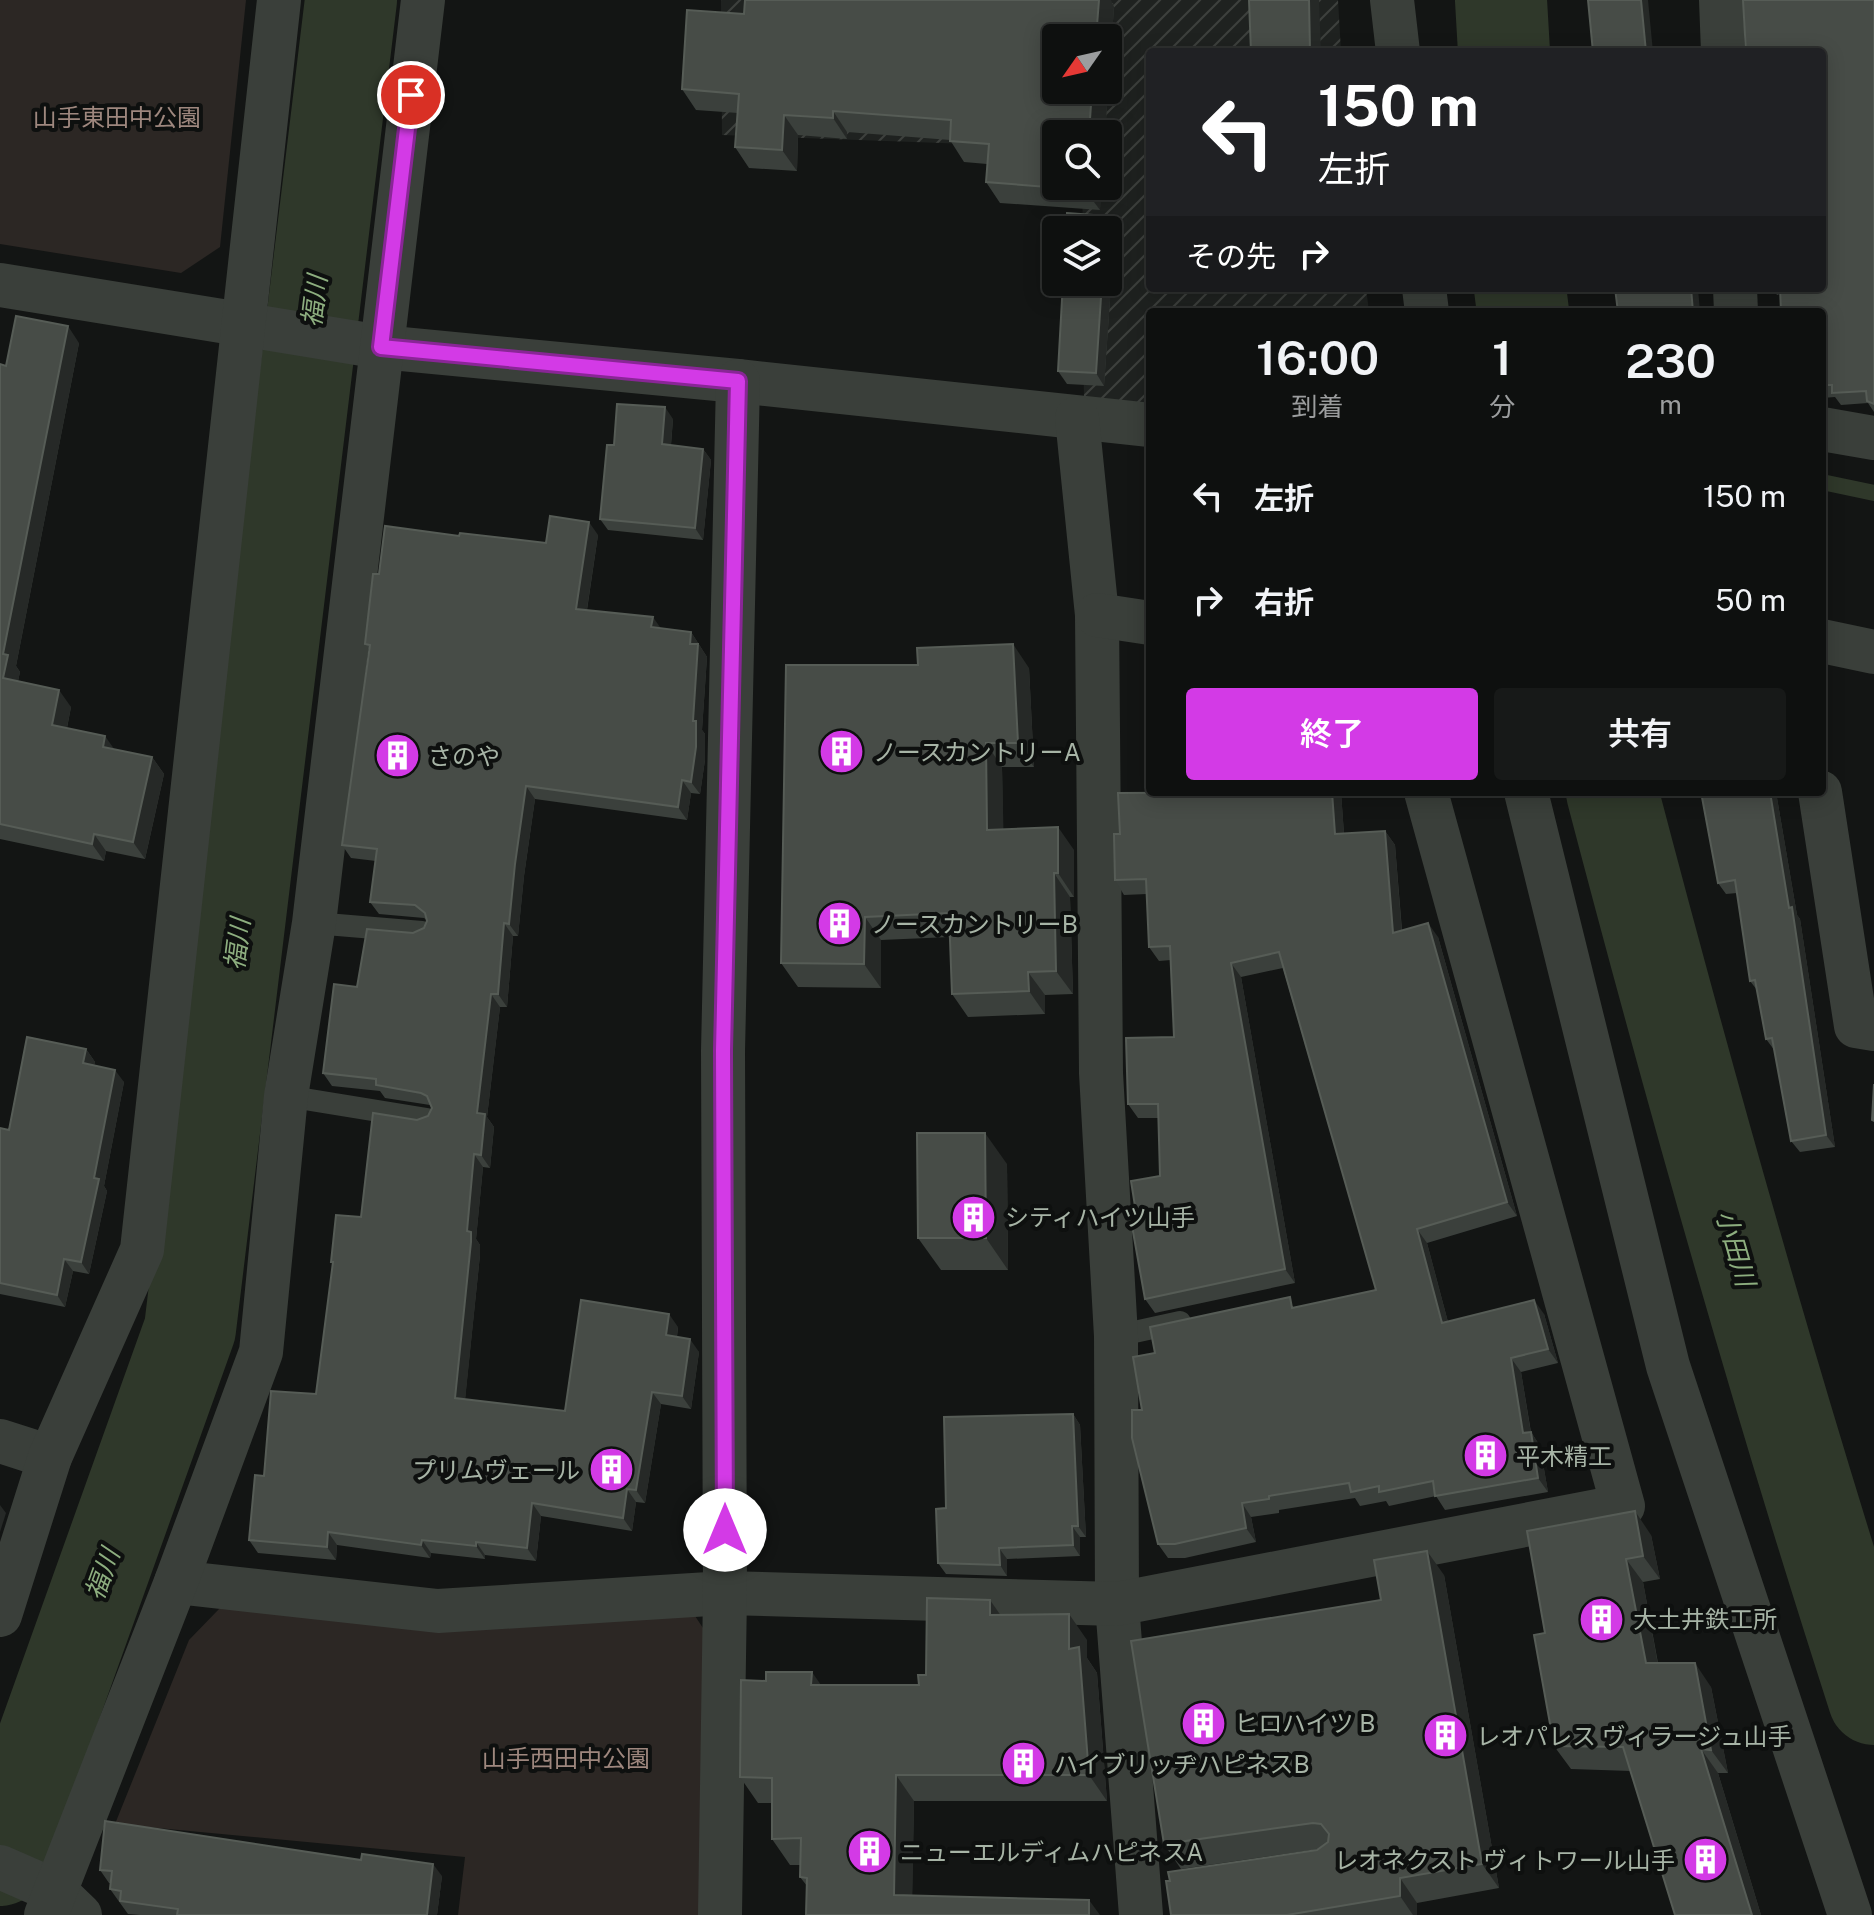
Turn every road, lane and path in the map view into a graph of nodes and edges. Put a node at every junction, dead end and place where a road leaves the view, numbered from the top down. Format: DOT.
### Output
graph roads {
  1 [pos="279,0"];
  2 [pos="423,0"];
  3 [pos="1392,0"];
  4 [pos="1721,0"];
  5 [pos="1398,48"];
  6 [pos="1723,48"];
  7 [pos="0,285"];
  8 [pos="256,326"];
  9 [pos="370,345"];
  10 [pos="738,381"];
  11 [pos="1077,418"];
  12 [pos="1146,425"];
  13 [pos="1826,430"];
  14 [pos="1874,438"];
  15 [pos="1097,615"];
  16 [pos="1146,622"];
  17 [pos="1826,642"];
  18 [pos="1874,652"];
  19 [pos="1427,796"];
  20 [pos="1527,796"];
  21 [pos="1821,796"];
  22 [pos="314,923"];
  23 [pos="422,932"];
  24 [pos="1874,1029"];
  25 [pos="286,1096"];
  26 [pos="427,1119"];
  27 [pos="1207,1316"];
  28 [pos="1116,1336"];
  29 [pos="0,1441"];
  30 [pos="50,1457"];
  31 [pos="176,1582"];
  32 [pos="725,1593"];
  33 [pos="1117,1604"];
  34 [pos="0,1615"];
  35 [pos="43,1894"];
  36 [pos="1145,1897"];
  37 [pos="1860,1903"];
  38 [pos="720,1915"];
  1 -- 8 [label="street"];
  2 -- 9 [label="street"];
  3 -- 5 [label="street"];
  4 -- 6 [label="street"];
  7 -- 8 [label="street"];
  8 -- 9 [label="street"];
  8 -- 30 [label="street"];
  9 -- 10 [label="street"];
  9 -- 22 [label="street"];
  10 -- 11 [label="street"];
  10 -- 32 [label="street"];
  11 -- 12 [label="street"];
  11 -- 15 [label="street"];
  13 -- 14 [label="street"];
  15 -- 16 [label="street"];
  15 -- 28 [label="street"];
  17 -- 18 [label="street"];
  19 -- 33 [label="street"];
  20 -- 37 [label="street"];
  21 -- 24 [label="street"];
  22 -- 23 [label="lane"];
  22 -- 25 [label="street"];
  25 -- 26 [label="lane"];
  25 -- 31 [label="street"];
  27 -- 28 [label="lane"];
  28 -- 33 [label="street"];
  29 -- 30 [label="street"];
  30 -- 34 [label="street"];
  31 -- 32 [label="street"];
  31 -- 35 [label="street"];
  32 -- 33 [label="street"];
  32 -- 38 [label="street"];
  33 -- 36 [label="street"];
}
